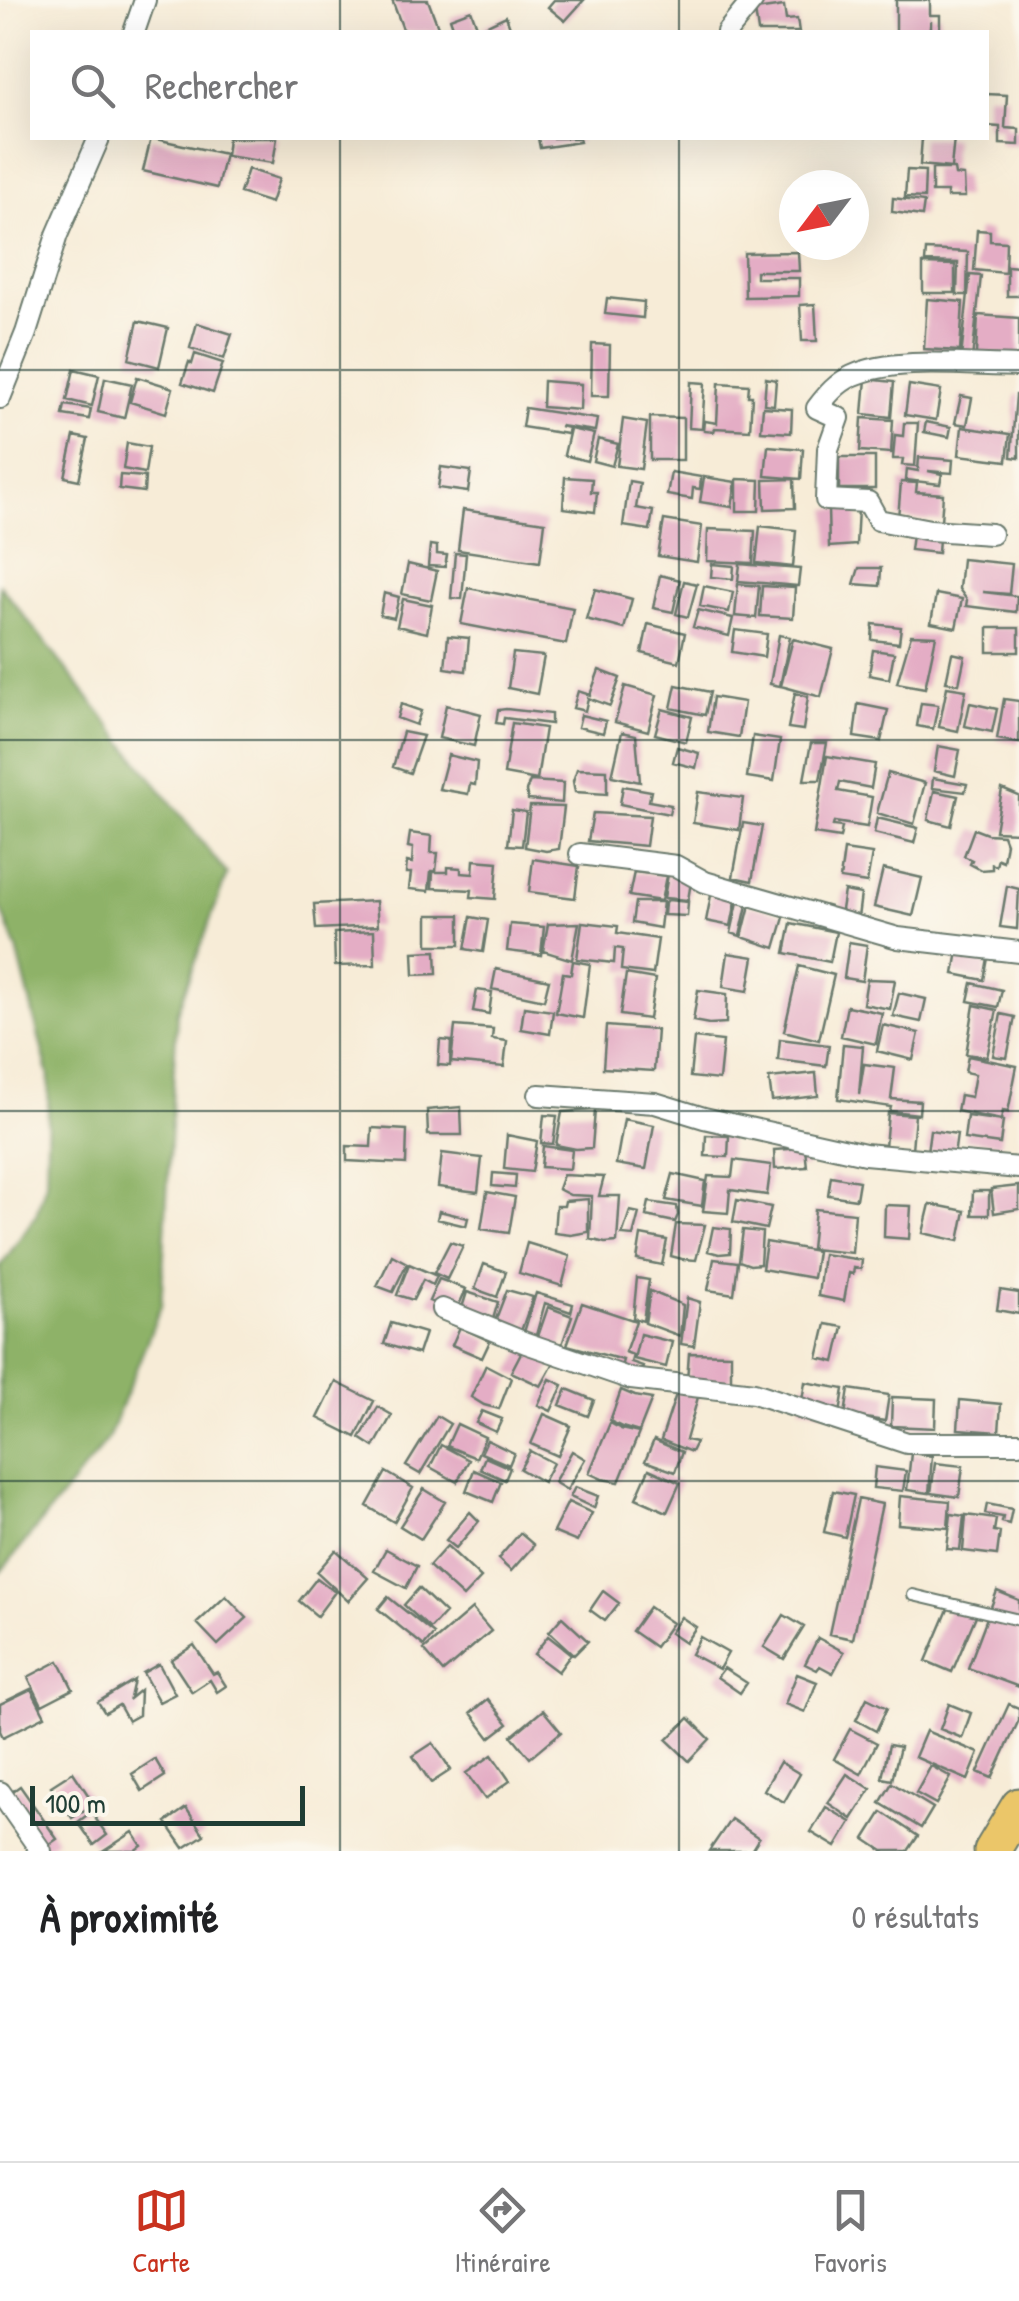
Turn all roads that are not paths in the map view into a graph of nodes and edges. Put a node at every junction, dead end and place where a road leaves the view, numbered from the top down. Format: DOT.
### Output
graph roads {
  1 [pos="145,0"];
  2 [pos="753,0"];
  3 [pos="135,30"];
  4 [pos="729,30"];
  5 [pos="98,140"];
  6 [pos="1019,366"];
  7 [pos="0,398"];
  8 [pos="992,534"];
  9 [pos="580,854"];
  10 [pos="1019,952"];
  11 [pos="539,1095"];
  12 [pos="1019,1168"];
  13 [pos="442,1309"];
  14 [pos="1019,1443"];
  15 [pos="912,1595"];
  16 [pos="1019,1620"];
  17 [pos="0,1792"];
  18 [pos="1019,1806"];
  19 [pos="41,1851"];
  20 [pos="992,1851"];
  1 -- 3 [label="street"];
  2 -- 4 [label="street"];
  5 -- 7 [label="street"];
  6 -- 8 [label="street"];
  9 -- 10 [label="street"];
  11 -- 12 [label="street"];
  13 -- 14 [label="street"];
  15 -- 16 [label="lane"];
  17 -- 19 [label="street"];
  18 -- 20 [label="highway"];
}
